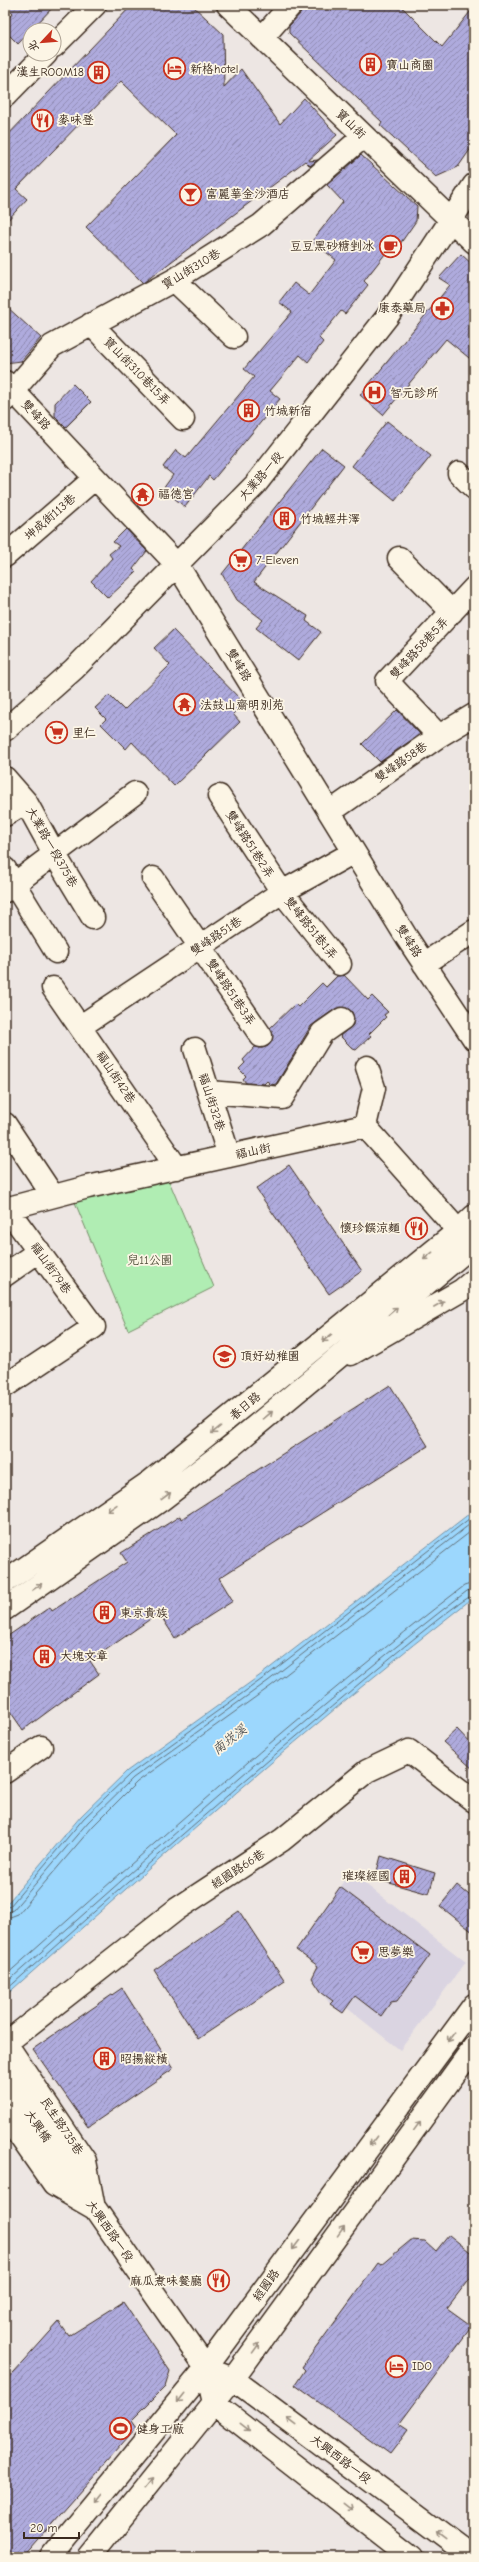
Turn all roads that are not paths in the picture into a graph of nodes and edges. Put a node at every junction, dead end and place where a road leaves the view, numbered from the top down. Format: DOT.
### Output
graph roads {
  1 [pos="95,5"];
  2 [pos="228,5"];
  3 [pos="291,5"];
  4 [pos="62,38"];
  5 [pos="262,38"];
  6 [pos="38,62"];
  7 [pos="5,96"];
  8 [pos="364,136"];
  9 [pos="474,185"];
  10 [pos="451,220"];
  11 [pos="474,242"];
  12 [pos="174,280"];
  13 [pos="91,324"];
  14 [pos="234,337"];
  15 [pos="8,391"];
  16 [pos="183,419"];
  17 [pos="96,478"];
  18 [pos="5,556"];
  19 [pos="399,558"];
  20 [pos="178,566"];
  21 [pos="474,588"];
  22 [pos="452,612"];
  23 [pos="474,715"];
  24 [pos="5,730"];
  25 [pos="439,736"];
  26 [pos="5,778"];
  27 [pos="135,793"];
  28 [pos="219,796"];
  29 [pos="26,802"];
  30 [pos="330,812"];
  31 [pos="5,815"];
  32 [pos="354,852"];
  33 [pos="55,855"];
  34 [pos="153,878"];
  35 [pos="8,882"];
  36 [pos="282,892"];
  37 [pos="93,918"];
  38 [pos="474,932"];
  39 [pos="200,947"];
  40 [pos="56,952"];
  41 [pos="340,964"];
  42 [pos="424,964"];
  43 [pos="54,988"];
  44 [pos="342,1019"];
  45 [pos="81,1026"];
  46 [pos="261,1036"];
  47 [pos="474,1039"];
  48 [pos="194,1048"];
  49 [pos="367,1067"];
  50 [pos="209,1092"];
  51 [pos="5,1124"];
  52 [pos="365,1126"];
  53 [pos="229,1156"];
  54 [pos="176,1168"];
  55 [pos="53,1196"];
  56 [pos="6,1208"];
  57 [pos="474,1216"];
  58 [pos="470,1242"];
  59 [pos="39,1252"];
  60 [pos="5,1275"];
  61 [pos="474,1280"];
  62 [pos="320,1372"];
  63 [pos="5,1386"];
  64 [pos="5,1582"];
  65 [pos="5,1609"];
  66 [pos="41,1747"];
  67 [pos="5,1772"];
  68 [pos="474,1801"];
  69 [pos="474,2006"];
  70 [pos="5,2042"];
  71 [pos="474,2047"];
  72 [pos="5,2079"];
  73 [pos="5,2115"];
  74 [pos="70,2172"];
  75 [pos="94,2208"];
  76 [pos="206,2368"];
  77 [pos="233,2379"];
  78 [pos="214,2403"];
  79 [pos="472,2554"];
  80 [pos="50,2557"];
  81 [pos="90,2557"];
  82 [pos="412,2557"];
  1 -- 4 [label="street"];
  2 -- 5 [label="street, 寶山街"];
  3 -- 5 [label="street"];
  5 -- 8 [label="street, 寶山街"];
  6 -- 7 [label="street"];
  8 -- 10 [label="street, 寶山街"];
  8 -- 12 [label="street, 寶山街310巷"];
  9 -- 10 [label="street, 大業路一段"];
  10 -- 11 [label="street, 寶山街"];
  10 -- 20 [label="street, 大業路一段"];
  12 -- 13 [label="street, 寶山街310巷"];
  12 -- 14 [label="street"];
  13 -- 15 [label="street, 寶山街310巷"];
  13 -- 16 [label="street, 寶山街310巷15弄"];
  15 -- 17 [label="street, 雙峰路"];
  17 -- 18 [label="street, 坤成街113巷"];
  17 -- 20 [label="street, 雙峰路"];
  19 -- 22 [label="street"];
  20 -- 24 [label="street, 大業路一段"];
  20 -- 30 [label="street, 雙峰路"];
  21 -- 22 [label="street"];
  22 -- 25 [label="street, 雙峰路58巷5弄"];
  23 -- 25 [label="street, 雙峰路58巷"];
  25 -- 30 [label="street, 雙峰路58巷"];
  26 -- 29 [label="street, 大業路一段375巷"];
  27 -- 33 [label="street"];
  28 -- 36 [label="street, 雙峰路51巷2弄"];
  29 -- 31 [label="street"];
  29 -- 33 [label="street, 大業路一段375巷"];
  30 -- 32 [label="street, 雙峰路"];
  32 -- 36 [label="street, 雙峰路51巷"];
  32 -- 42 [label="street, 雙峰路"];
  33 -- 35 [label="street"];
  33 -- 37 [label="street, 大業路一段375巷"];
  34 -- 39 [label="street, 雙峰路51巷3弄"];
  35 -- 40 [label="street"];
  36 -- 39 [label="street, 雙峰路51巷"];
  36 -- 41 [label="street, 雙峰路51巷1弄"];
  38 -- 42 [label="street"];
  39 -- 45 [label="street, 雙峰路51巷"];
  39 -- 46 [label="street, 雙峰路51巷3弄"];
  42 -- 47 [label="street, 雙峰路"];
  43 -- 45 [label="street, 福山街42巷"];
  44 -- 50 [label="street"];
  45 -- 54 [label="street, 福山街42巷"];
  48 -- 50 [label="street, 福山街32巷"];
  49 -- 52 [label="street"];
  50 -- 53 [label="street, 福山街32巷"];
  51 -- 55 [label="street"];
  52 -- 53 [label="street, 福山街"];
  52 -- 58 [label="street"];
  53 -- 54 [label="street, 福山街"];
  54 -- 55 [label="street, 福山街"];
  55 -- 56 [label="street, 福山街"];
  56 -- 59 [label="street, 福山街79巷"];
  57 -- 58 [label="street, 春日路"];
  62 -- 58 [label="street, 春日路, one-way"];
  58 -- 64 [label="street, 春日路, one-way"];
  59 -- 60 [label="street"];
  59 -- 63 [label="street, 福山街79巷"];
  62 -- 61 [label="street, one-way"];
  65 -- 62 [label="street, 春日路, one-way"];
  66 -- 67 [label="street"];
  68 -- 70 [label="street, 經國路66巷"];
  69 -- 76 [label="street, 經國路, one-way"];
  70 -- 75 [label="street, 民生路735巷"];
  77 -- 71 [label="street, one-way"];
  72 -- 74 [label="street, 大興橋"];
  73 -- 75 [label="street"];
  74 -- 75 [label="street, 大興西路一段"];
  75 -- 76 [label="street, 大興西路一段"];
  76 -- 77 [label="street, 大興西路一段"];
  76 -- 78 [label="street, 大興西路一段"];
  76 -- 80 [label="street, 經國路, one-way"];
  77 -- 78 [label="street"];
  79 -- 77 [label="street, 大興西路一段, one-way"];
  81 -- 78 [label="street, one-way"];
  78 -- 82 [label="street, one-way"];
}
